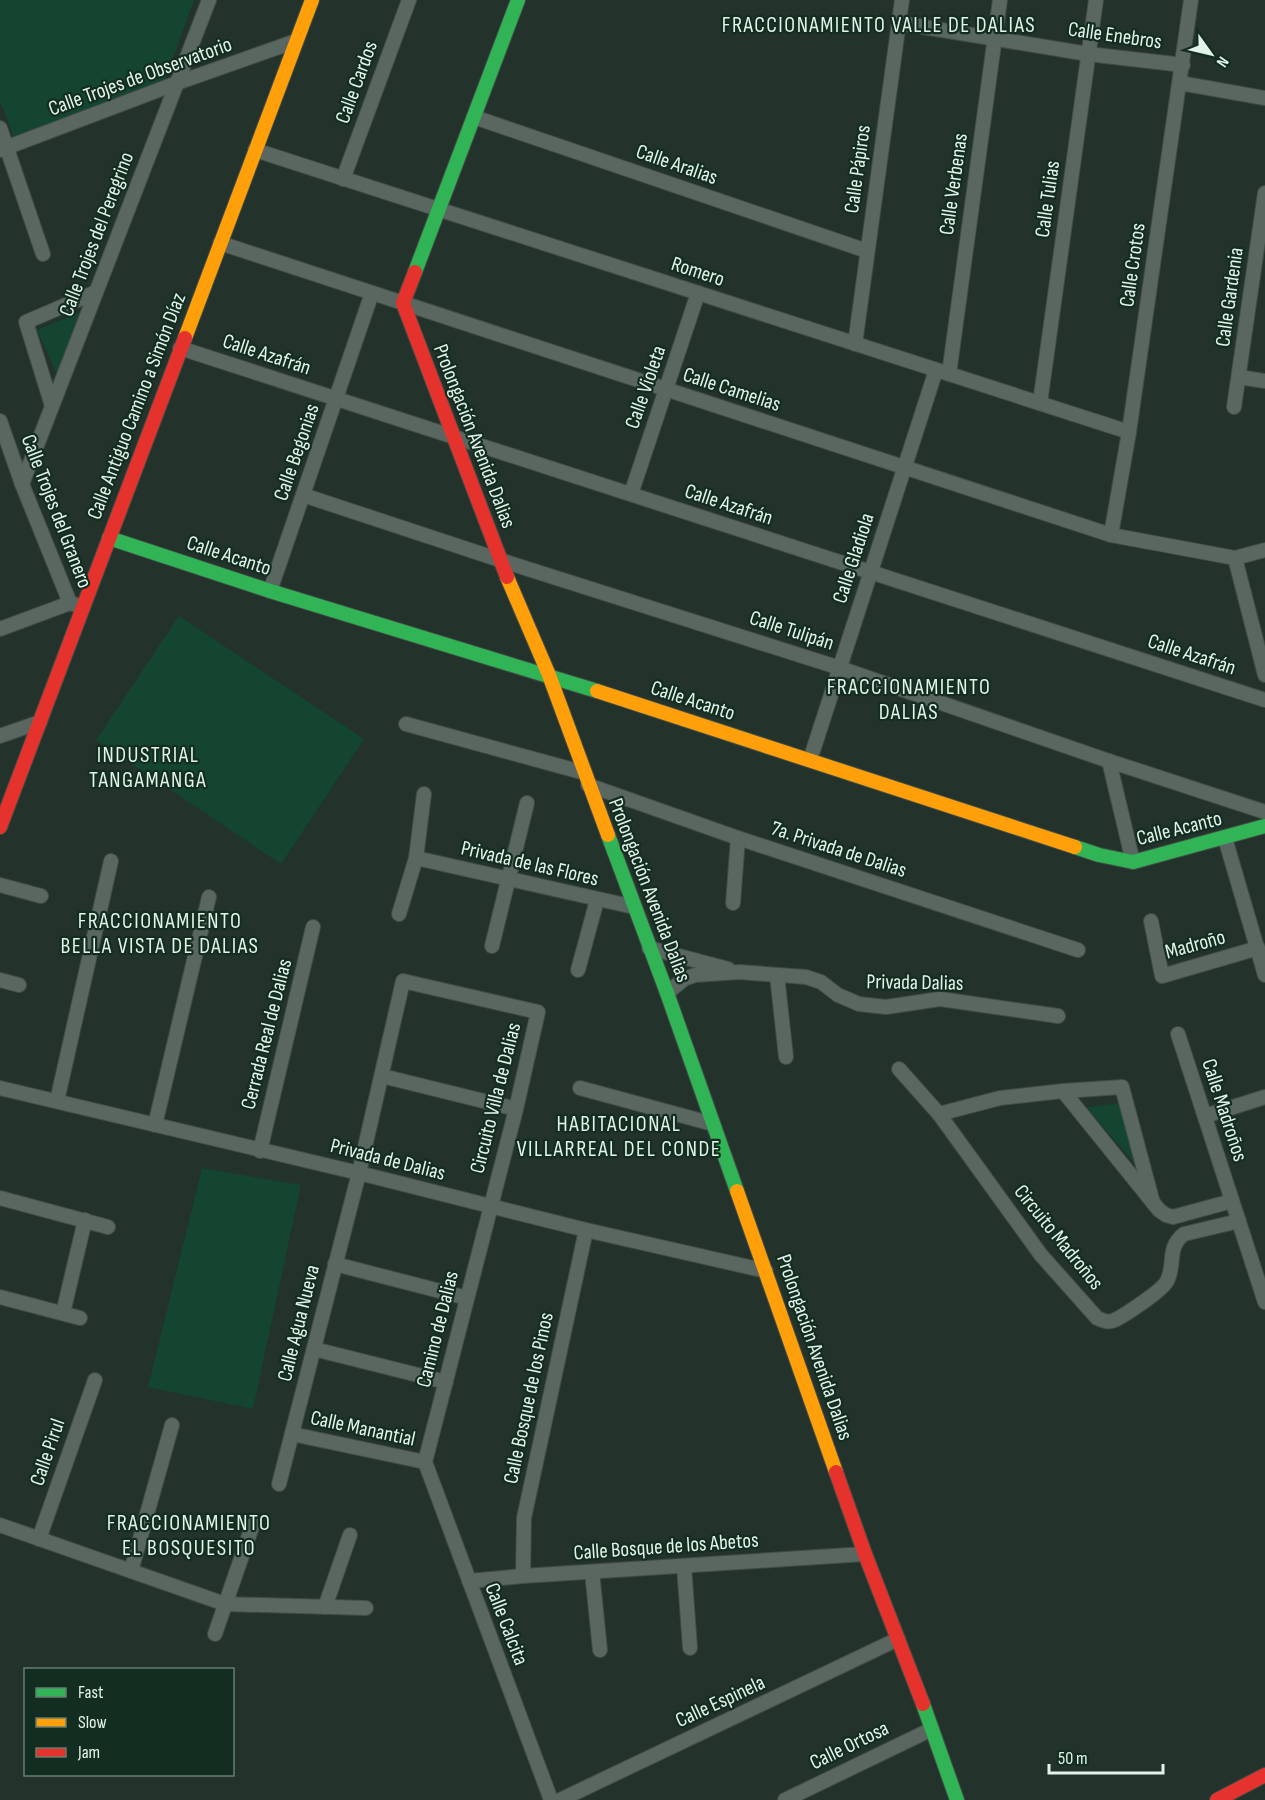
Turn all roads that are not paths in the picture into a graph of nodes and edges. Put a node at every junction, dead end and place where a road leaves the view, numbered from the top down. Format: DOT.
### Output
graph roads {
  1 [pos="209,0"];
  2 [pos="312,0"];
  3 [pos="409,0"];
  4 [pos="518,0"];
  5 [pos="902,0"];
  6 [pos="1000,0"];
  7 [pos="1096,0"];
  8 [pos="1191,0"];
  9 [pos="899,23"];
  10 [pos="995,39"];
  11 [pos="296,41"];
  12 [pos="1088,54"];
  13 [pos="1183,65"];
  14 [pos="177,83"];
  15 [pos="1180,83"];
  16 [pos="1265,98"];
  17 [pos="474,117"];
  18 [pos="0,128"];
  19 [pos="4,149"];
  20 [pos="255,150"];
  21 [pos="343,179"];
  22 [pos="1265,193"];
  23 [pos="439,210"];
  24 [pos="220,243"];
  25 [pos="867,251"];
  26 [pos="43,254"];
  27 [pos="1259,282"];
  28 [pos="96,292"];
  29 [pos="372,293"];
  30 [pos="699,293"];
  31 [pos="403,303"];
  32 [pos="855,344"];
  33 [pos="180,348"];
  34 [pos="942,372"];
  35 [pos="1239,377"];
  36 [pos="1265,381"];
  37 [pos="666,389"];
  38 [pos="336,399"];
  39 [pos="1040,404"];
  40 [pos="52,406"];
  41 [pos="1234,407"];
  42 [pos="0,422"];
  43 [pos="1129,432"];
  44 [pos="453,436"];
  45 [pos="904,467"];
  46 [pos="22,484"];
  47 [pos="630,494"];
  48 [pos="303,495"];
  49 [pos="1111,535"];
  50 [pos="109,538"];
  51 [pos="1265,549"];
  52 [pos="1235,558"];
  53 [pos="500,560"];
  54 [pos="871,571"];
  55 [pos="270,591"];
  56 [pos="76,605"];
  57 [pos="0,629"];
  58 [pos="840,668"];
  59 [pos="549,675"];
  60 [pos="1265,675"];
  61 [pos="1265,700"];
  62 [pos="40,722"];
  63 [pos="406,724"];
  64 [pos="0,736"];
  65 [pos="810,760"];
  66 [pos="1109,761"];
  67 [pos="587,779"];
  68 [pos="424,794"];
  69 [pos="527,803"];
  70 [pos="1265,812"];
  71 [pos="1265,826"];
  72 [pos="0,827"];
  73 [pos="738,838"];
  74 [pos="1225,838"];
  75 [pos="416,858"];
  76 [pos="111,861"];
  77 [pos="1133,862"];
  78 [pos="508,879"];
  79 [pos="0,885"];
  80 [pos="40,896"];
  81 [pos="210,897"];
  82 [pos="597,900"];
  83 [pos="733,903"];
  84 [pos="634,907"];
  85 [pos="399,914"];
  86 [pos="1151,921"];
  87 [pos="313,927"];
  88 [pos="492,946"];
  89 [pos="650,948"];
  90 [pos="1258,948"];
  91 [pos="1078,950"];
  92 [pos="578,970"];
  93 [pos="739,972"];
  94 [pos="777,975"];
  95 [pos="1265,975"];
  96 [pos="0,980"];
  97 [pos="19,985"];
  98 [pos="667,993"];
  99 [pos="1058,1016"];
  100 [pos="1178,1034"];
  101 [pos="786,1057"];
  102 [pos="899,1069"];
  103 [pos="382,1076"];
  104 [pos="0,1088"];
  105 [pos="580,1088"];
  106 [pos="1063,1091"];
  107 [pos="1265,1097"];
  108 [pos="57,1101"];
  109 [pos="516,1109"];
  110 [pos="939,1114"];
  111 [pos="1205,1116"];
  112 [pos="712,1124"];
  113 [pos="155,1125"];
  114 [pos="260,1150"];
  115 [pos="359,1173"];
  116 [pos="0,1198"];
  117 [pos="1232,1201"];
  118 [pos="1154,1203"];
  119 [pos="491,1206"];
  120 [pos="85,1220"];
  121 [pos="1239,1221"];
  122 [pos="108,1227"];
  123 [pos="586,1230"];
  124 [pos="335,1264"];
  125 [pos="766,1271"];
  126 [pos="0,1297"];
  127 [pos="467,1298"];
  128 [pos="1265,1302"];
  129 [pos="63,1313"];
  130 [pos="80,1317"];
  131 [pos="314,1349"];
  132 [pos="95,1380"];
  133 [pos="446,1382"];
  134 [pos="172,1425"];
  135 [pos="292,1434"];
  136 [pos="425,1462"];
  137 [pos="279,1484"];
  138 [pos="252,1524"];
  139 [pos="0,1525"];
  140 [pos="350,1535"];
  141 [pos="39,1539"];
  142 [pos="866,1554"];
  143 [pos="684,1566"];
  144 [pos="131,1571"];
  145 [pos="592,1572"];
  146 [pos="522,1576"];
  147 [pos="468,1581"];
  148 [pos="225,1604"];
  149 [pos="325,1607"];
  150 [pos="366,1608"];
  151 [pos="215,1634"];
  152 [pos="898,1639"];
  153 [pos="690,1648"];
  154 [pos="600,1650"];
  155 [pos="932,1729"];
  156 [pos="1265,1775"];
  157 [pos="551,1800"];
  158 [pos="560,1800"];
  159 [pos="785,1800"];
  160 [pos="957,1800"];
  161 [pos="1217,1800"];
  1 -- 14 [label="street, Calle Trojes del Peregrino"];
  2 -- 11 [label="street, Calle Antiguo Camino a Simón Díaz"];
  3 -- 21 [label="street, Calle Cardos"];
  4 -- 17 [label="street"];
  5 -- 9 [label="street, Calle Pápiros"];
  6 -- 10 [label="street, Calle Verbenas"];
  7 -- 12 [label="street, Calle Tulias"];
  8 -- 13 [label="street, Calle Crotos"];
  9 -- 10 [label="street, Calle Enebros"];
  9 -- 25 [label="street, Calle Pápiros"];
  10 -- 12 [label="street, Calle Enebros"];
  10 -- 34 [label="street, Calle Verbenas"];
  11 -- 14 [label="street, Calle Trojes de Observatorio"];
  11 -- 20 [label="street, Calle Antiguo Camino a Simón Díaz"];
  12 -- 13 [label="street, Calle Enebros"];
  12 -- 39 [label="street, Calle Tulias"];
  13 -- 15 [label="street, Calle Crotos"];
  14 -- 19 [label="street, Calle Trojes de Observatorio"];
  14 -- 28 [label="street, Calle Trojes del Peregrino"];
  15 -- 16 [label="street"];
  15 -- 43 [label="street, Calle Crotos"];
  17 -- 23 [label="street"];
  17 -- 25 [label="street, Calle Aralias"];
  18 -- 19 [label="street"];
  19 -- 26 [label="street"];
  20 -- 21 [label="street, Romero"];
  20 -- 24 [label="street, Calle Antiguo Camino a Simón Díaz"];
  21 -- 23 [label="street, Romero"];
  22 -- 27 [label="street, Calle Gardenia"];
  23 -- 30 [label="street, Romero"];
  23 -- 31 [label="street"];
  24 -- 29 [label="street, Calle Camelias"];
  24 -- 33 [label="street, Calle Antiguo Camino a Simón Díaz"];
  25 -- 32 [label="street, Calle Pápiros"];
  27 -- 35 [label="street, Calle Gardenia"];
  28 -- 40 [label="street, Calle Trojes del Peregrino"];
  28 -- 40 [label="street"];
  29 -- 31 [label="street, Calle Camelias"];
  29 -- 38 [label="street, Calle Begonias"];
  30 -- 32 [label="street, Romero"];
  30 -- 37 [label="street, Calle Violeta"];
  31 -- 37 [label="street, Calle Camelias"];
  31 -- 44 [label="street, Prolongación Avenida Dalias"];
  32 -- 34 [label="street, Romero"];
  33 -- 38 [label="street, Calle Azafrán"];
  33 -- 50 [label="street, Calle Antiguo Camino a Simón Díaz"];
  34 -- 39 [label="street, Romero"];
  34 -- 45 [label="street, Calle Gladiola"];
  35 -- 36 [label="street"];
  35 -- 41 [label="street, Calle Gardenia"];
  37 -- 45 [label="street, Calle Camelias"];
  37 -- 47 [label="street, Calle Violeta"];
  38 -- 44 [label="street, Calle Azafrán"];
  38 -- 48 [label="street, Calle Begonias"];
  39 -- 43 [label="street, Romero"];
  40 -- 46 [label="street, Calle Trojes del Peregrino"];
  42 -- 46 [label="street, Calle Trojes del Granero"];
  43 -- 49 [label="street, Calle Crotos"];
  44 -- 47 [label="street, Calle Azafrán"];
  44 -- 53 [label="street, Prolongación Avenida Dalias"];
  45 -- 49 [label="street, Calle Camelias"];
  45 -- 54 [label="street, Calle Gladiola"];
  46 -- 56 [label="street, Calle Trojes del Granero"];
  47 -- 54 [label="street, Calle Azafrán"];
  48 -- 53 [label="street, Calle Tulipán"];
  48 -- 55 [label="street, Calle Begonias"];
  49 -- 52 [label="street, Calle Camelias"];
  50 -- 55 [label="street, Calle Acanto"];
  50 -- 56 [label="street, Calle Antiguo Camino a Simón Díaz"];
  51 -- 52 [label="street"];
  52 -- 60 [label="street"];
  53 -- 58 [label="street, Calle Tulipán"];
  53 -- 59 [label="street, Prolongación Avenida Dalias"];
  54 -- 58 [label="street, Calle Gladiola"];
  54 -- 61 [label="street, Calle Azafrán"];
  55 -- 59 [label="street, Calle Acanto"];
  56 -- 57 [label="street"];
  56 -- 62 [label="street, Calle Antiguo Camino a Simón Díaz"];
  58 -- 65 [label="street, Calle Gladiola"];
  58 -- 66 [label="street, Calle Tulipán"];
  59 -- 65 [label="street, Calle Acanto"];
  59 -- 67 [label="street, Prolongación Avenida Dalias"];
  62 -- 64 [label="street"];
  62 -- 72 [label="street, Calle Antiguo Camino a Simón Díaz"];
  63 -- 67 [label="street, 7a. Privada de Dalias"];
  65 -- 77 [label="street, Calle Acanto"];
  66 -- 70 [label="street, Calle Tulipán"];
  66 -- 77 [label="street"];
  67 -- 73 [label="street, 7a. Privada de Dalias"];
  67 -- 84 [label="street, Prolongación Avenida Dalias"];
  68 -- 75 [label="street"];
  69 -- 78 [label="street"];
  71 -- 74 [label="street, Calle Acanto"];
  73 -- 83 [label="street"];
  73 -- 91 [label="street, 7a. Privada de Dalias"];
  74 -- 77 [label="street, Calle Acanto"];
  74 -- 90 [label="street"];
  75 -- 78 [label="street, Privada de las Flores"];
  75 -- 85 [label="street"];
  76 -- 108 [label="street"];
  78 -- 82 [label="street, Privada de las Flores"];
  78 -- 88 [label="street"];
  79 -- 80 [label="street"];
  81 -- 113 [label="street"];
  82 -- 84 [label="street, Privada de las Flores"];
  82 -- 92 [label="street"];
  84 -- 89 [label="street, Prolongación Avenida Dalias"];
  86 -- 90 [label="street, Madroño"];
  87 -- 114 [label="street, Cerrada Real de Dalias"];
  89 -- 93 [label="street, Privada Dalias"];
  89 -- 98 [label="street, Prolongación Avenida Dalias"];
  90 -- 95 [label="street"];
  93 -- 94 [label="street, Privada Dalias"];
  93 -- 98 [label="street, Privada Dalias"];
  94 -- 99 [label="street, Privada Dalias"];
  94 -- 101 [label="street"];
  96 -- 97 [label="street"];
  98 -- 112 [label="street, Prolongación Avenida Dalias"];
  100 -- 111 [label="street, Calle Madroños"];
  102 -- 110 [label="street, Circuito Madroños"];
  103 -- 109 [label="street"];
  103 -- 109 [label="street, Circuito Villa de Dalias"];
  103 -- 115 [label="street, Circuito Villa de Dalias"];
  104 -- 108 [label="street, Privada de Dalias"];
  105 -- 112 [label="street"];
  106 -- 110 [label="street"];
  106 -- 118 [label="street"];
  106 -- 118 [label="street"];
  107 -- 111 [label="street"];
  108 -- 113 [label="street, Privada de Dalias"];
  109 -- 119 [label="street, Circuito Villa de Dalias"];
  110 -- 121 [label="street, Circuito Madroños"];
  111 -- 117 [label="street, Calle Madroños"];
  112 -- 125 [label="street, Prolongación Avenida Dalias"];
  113 -- 114 [label="street, Privada de Dalias"];
  114 -- 115 [label="street, Privada de Dalias"];
  115 -- 119 [label="street, Privada de Dalias"];
  115 -- 124 [label="street, Calle Agua Nueva"];
  116 -- 120 [label="street"];
  117 -- 118 [label="street"];
  117 -- 121 [label="street, Calle Madroños"];
  119 -- 123 [label="street, Privada de Dalias"];
  119 -- 127 [label="street, Camino de Dalias"];
  120 -- 122 [label="street"];
  120 -- 129 [label="street"];
  121 -- 128 [label="street, Calle Madroños"];
  123 -- 125 [label="street, Privada de Dalias"];
  123 -- 146 [label="street, Calle Bosque de los Pinos"];
  124 -- 127 [label="street"];
  124 -- 131 [label="street, Calle Agua Nueva"];
  125 -- 142 [label="street, Prolongación Avenida Dalias"];
  126 -- 129 [label="street"];
  127 -- 133 [label="street, Camino de Dalias"];
  129 -- 130 [label="street"];
  131 -- 133 [label="street"];
  131 -- 135 [label="street, Calle Agua Nueva"];
  132 -- 141 [label="street, Calle Pirul"];
  133 -- 136 [label="street, Camino de Dalias"];
  134 -- 144 [label="street"];
  135 -- 136 [label="street, Calle Manantial"];
  135 -- 137 [label="street, Calle Agua Nueva"];
  136 -- 147 [label="street, Calle Calcita"];
  138 -- 148 [label="street"];
  139 -- 141 [label="street"];
  140 -- 149 [label="street"];
  141 -- 144 [label="street"];
  142 -- 143 [label="street, Calle Bosque de los Abetos"];
  142 -- 152 [label="street, Prolongación Avenida Dalias"];
  143 -- 145 [label="street, Calle Bosque de los Abetos"];
  143 -- 153 [label="street"];
  144 -- 148 [label="street"];
  145 -- 146 [label="street, Calle Bosque de los Abetos"];
  145 -- 154 [label="street"];
  146 -- 147 [label="street, Calle Bosque de los Abetos"];
  147 -- 157 [label="street, Calle Calcita"];
  148 -- 149 [label="street"];
  148 -- 151 [label="street"];
  149 -- 150 [label="street"];
  152 -- 155 [label="street, Prolongación Avenida Dalias"];
  152 -- 158 [label="street, Calle Espinela"];
  155 -- 159 [label="street, Calle Ortosa"];
  155 -- 160 [label="street, Prolongación Avenida Dalias"];
  156 -- 161 [label="street"];
}
